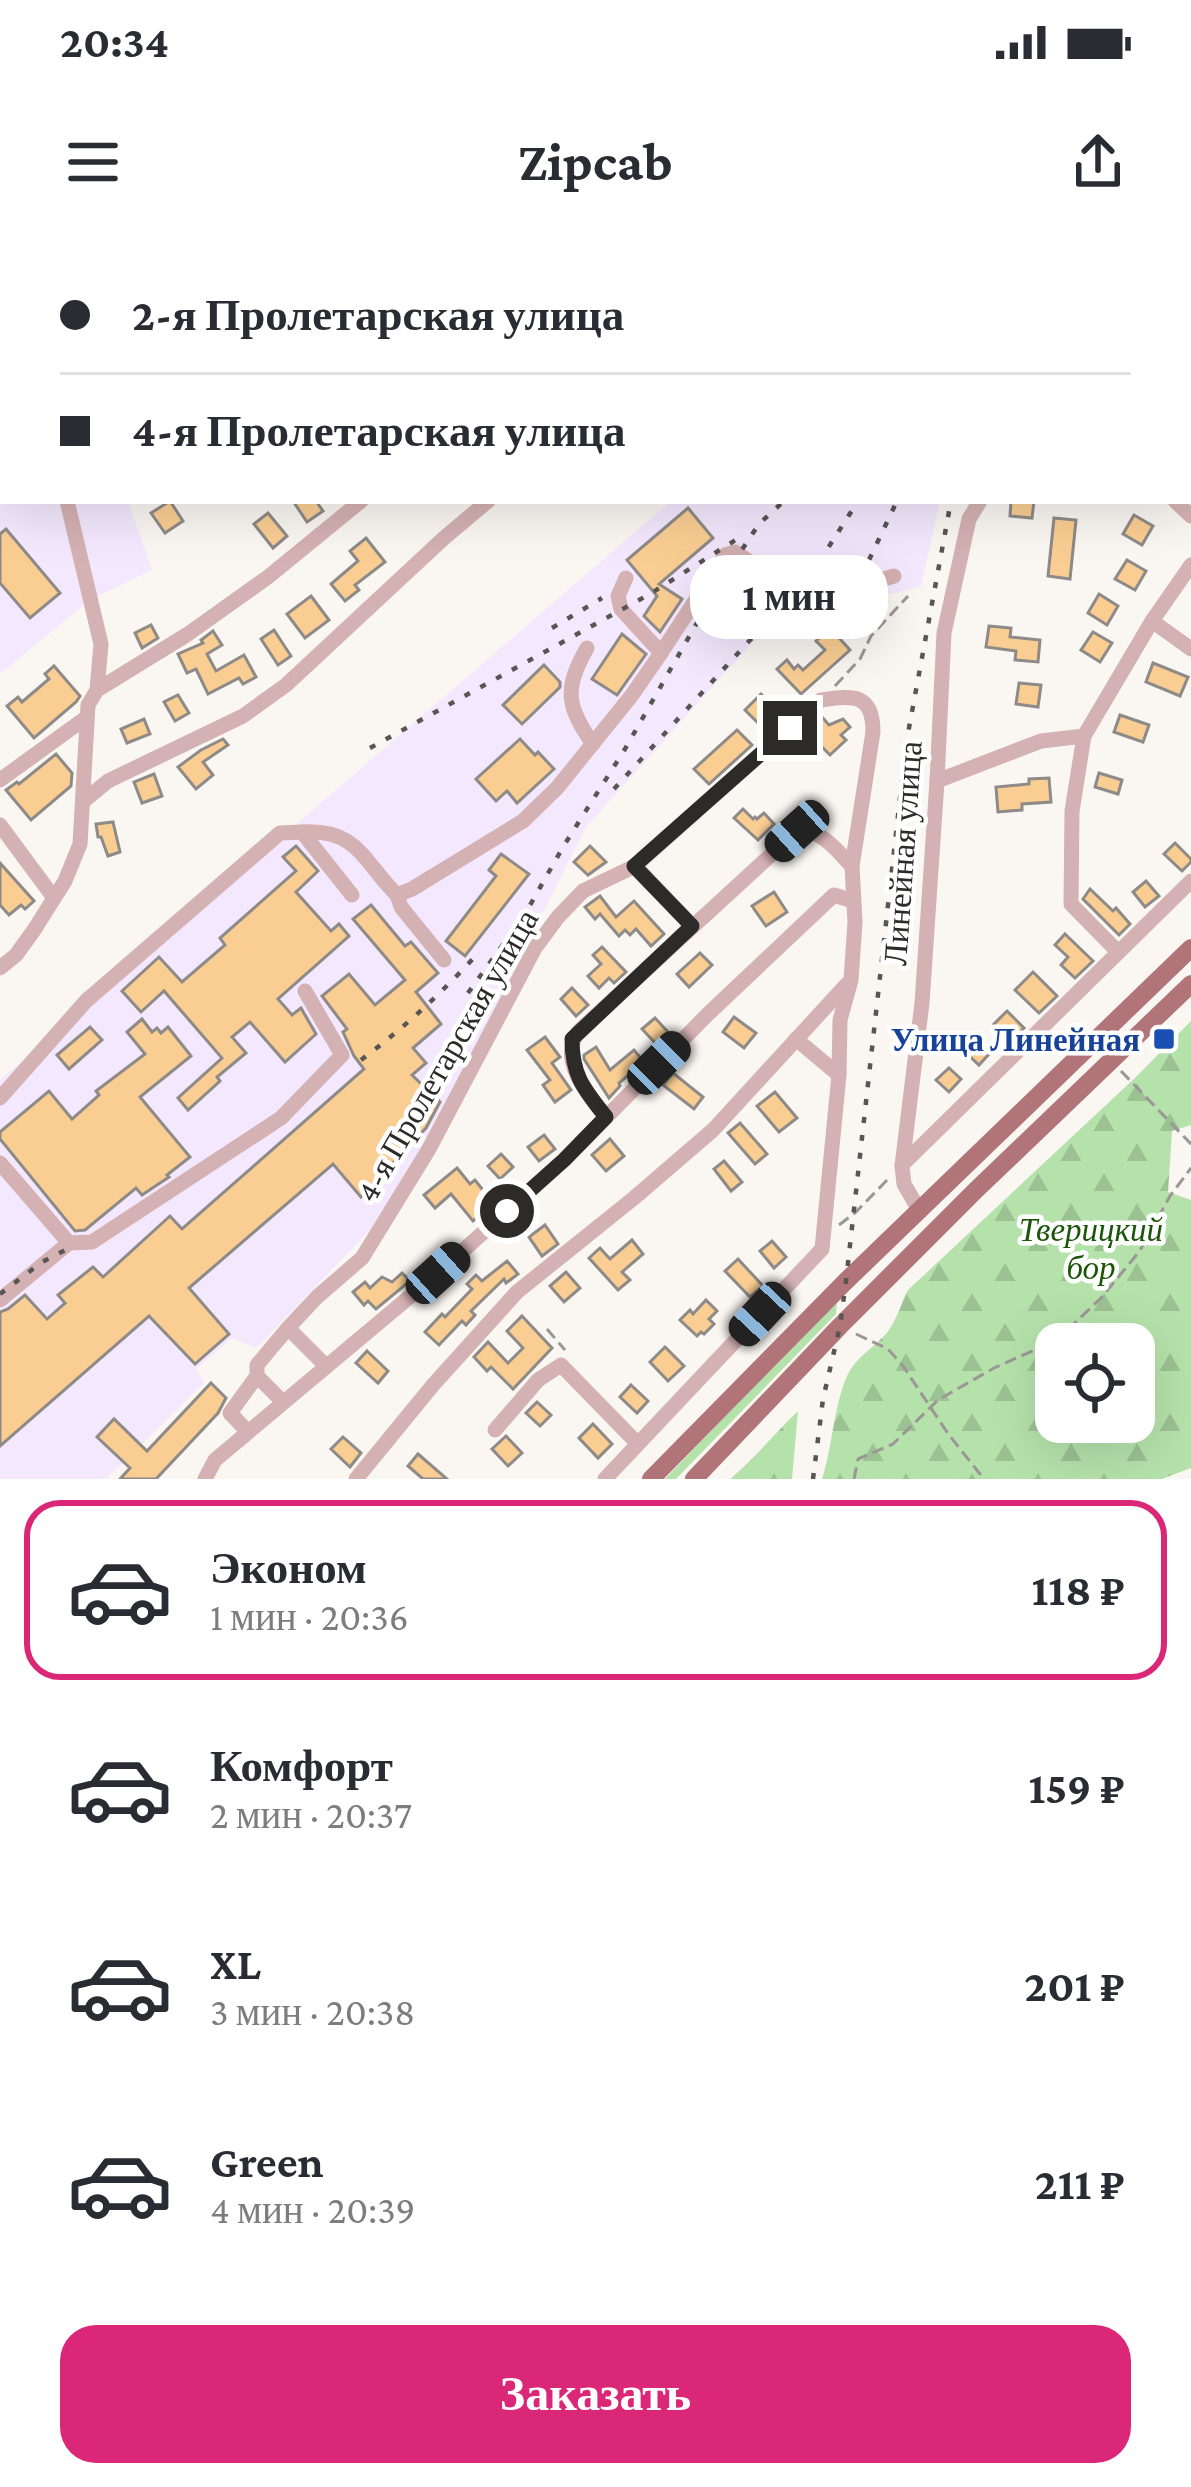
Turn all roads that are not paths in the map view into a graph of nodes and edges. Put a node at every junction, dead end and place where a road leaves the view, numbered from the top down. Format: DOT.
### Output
graph roads {
  1 [pos="68,504"];
  2 [pos="358,504"];
  3 [pos="484,504"];
  4 [pos="978,504"];
  5 [pos="1191,565"];
  6 [pos="894,576"];
  7 [pos="626,578"];
  8 [pos="1153,621"];
  9 [pos="586,648"];
  10 [pos="1191,649"];
  11 [pos="661,653"];
  12 [pos="97,690"];
  13 [pos="87,717"];
  14 [pos="1084,736"];
  15 [pos="592,744"];
  16 [pos="0,780"];
  17 [pos="938,781"];
  18 [pos="85,800"];
  19 [pos="0,825"];
  20 [pos="302,832"];
  21 [pos="634,866"];
  22 [pos="852,866"];
  23 [pos="1191,881"];
  24 [pos="397,895"];
  25 [pos="352,896"];
  26 [pos="54,898"];
  27 [pos="853,901"];
  28 [pos="692,926"];
  29 [pos="1191,948"];
  30 [pos="1118,952"];
  31 [pos="444,960"];
  32 [pos="0,968"];
  33 [pos="851,980"];
  34 [pos="1191,984"];
  35 [pos="305,991"];
  36 [pos="796,1039"];
  37 [pos="839,1076"];
  38 [pos="0,1098"];
  39 [pos="606,1117"];
  40 [pos="0,1163"];
  41 [pos="902,1166"];
  42 [pos="919,1210"];
  43 [pos="69,1243"];
  44 [pos="0,1300"];
  45 [pos="288,1328"];
  46 [pos="326,1366"];
  47 [pos="257,1376"];
  48 [pos="283,1402"];
  49 [pos="495,1430"];
  50 [pos="248,1432"];
  51 [pos="638,1444"];
  52 [pos="205,1479"];
  53 [pos="356,1479"];
  54 [pos="605,1479"];
  55 [pos="650,1479"];
  56 [pos="694,1479"];
  1 -- 12 [label="street"];
  2 -- 12 [label="street"];
  3 -- 18 [label="street"];
  4 -- 17 [label="street, Линейная улица"];
  5 -- 8 [label="street"];
  6 -- 11 [label="street"];
  7 -- 11 [label="street"];
  8 -- 10 [label="street"];
  8 -- 14 [label="street"];
  9 -- 15 [label="street"];
  11 -- 15 [label="street"];
  12 -- 13 [label="street"];
  13 -- 16 [label="street"];
  13 -- 18 [label="street"];
  14 -- 17 [label="street"];
  14 -- 30 [label="street"];
  15 -- 24 [label="street"];
  17 -- 41 [label="street, Линейная улица"];
  18 -- 26 [label="street"];
  19 -- 26 [label="street"];
  20 -- 24 [label="street"];
  20 -- 25 [label="street"];
  20 -- 38 [label="street"];
  21 -- 22 [label="street, 4-я Пролетарская улица"];
  21 -- 28 [label="street"];
  21 -- 45 [label="street, 4-я Пролетарская улица"];
  22 -- 27 [label="street"];
  22 -- 28 [label="street"];
  23 -- 30 [label="street"];
  24 -- 31 [label="street"];
  26 -- 32 [label="street"];
  27 -- 33 [label="street"];
  27 -- 39 [label="street"];
  28 -- 39 [label="street"];
  29 -- 42 [label="main road"];
  30 -- 41 [label="street"];
  33 -- 36 [label="street"];
  33 -- 37 [label="street"];
  34 -- 56 [label="main road"];
  35 -- 43 [label="street"];
  36 -- 37 [label="street"];
  36 -- 53 [label="street"];
  37 -- 51 [label="street"];
  39 -- 46 [label="street"];
  40 -- 43 [label="street"];
  41 -- 42 [label="street, Линейная улица"];
  42 -- 55 [label="main road"];
  43 -- 44 [label="street"];
  45 -- 46 [label="street"];
  45 -- 47 [label="street, 4-я Пролетарская улица"];
  46 -- 48 [label="street"];
  47 -- 48 [label="street"];
  47 -- 50 [label="street, 4-я Пролетарская улица"];
  48 -- 50 [label="street"];
  49 -- 51 [label="street"];
  50 -- 52 [label="street"];
  51 -- 54 [label="street"];
}
